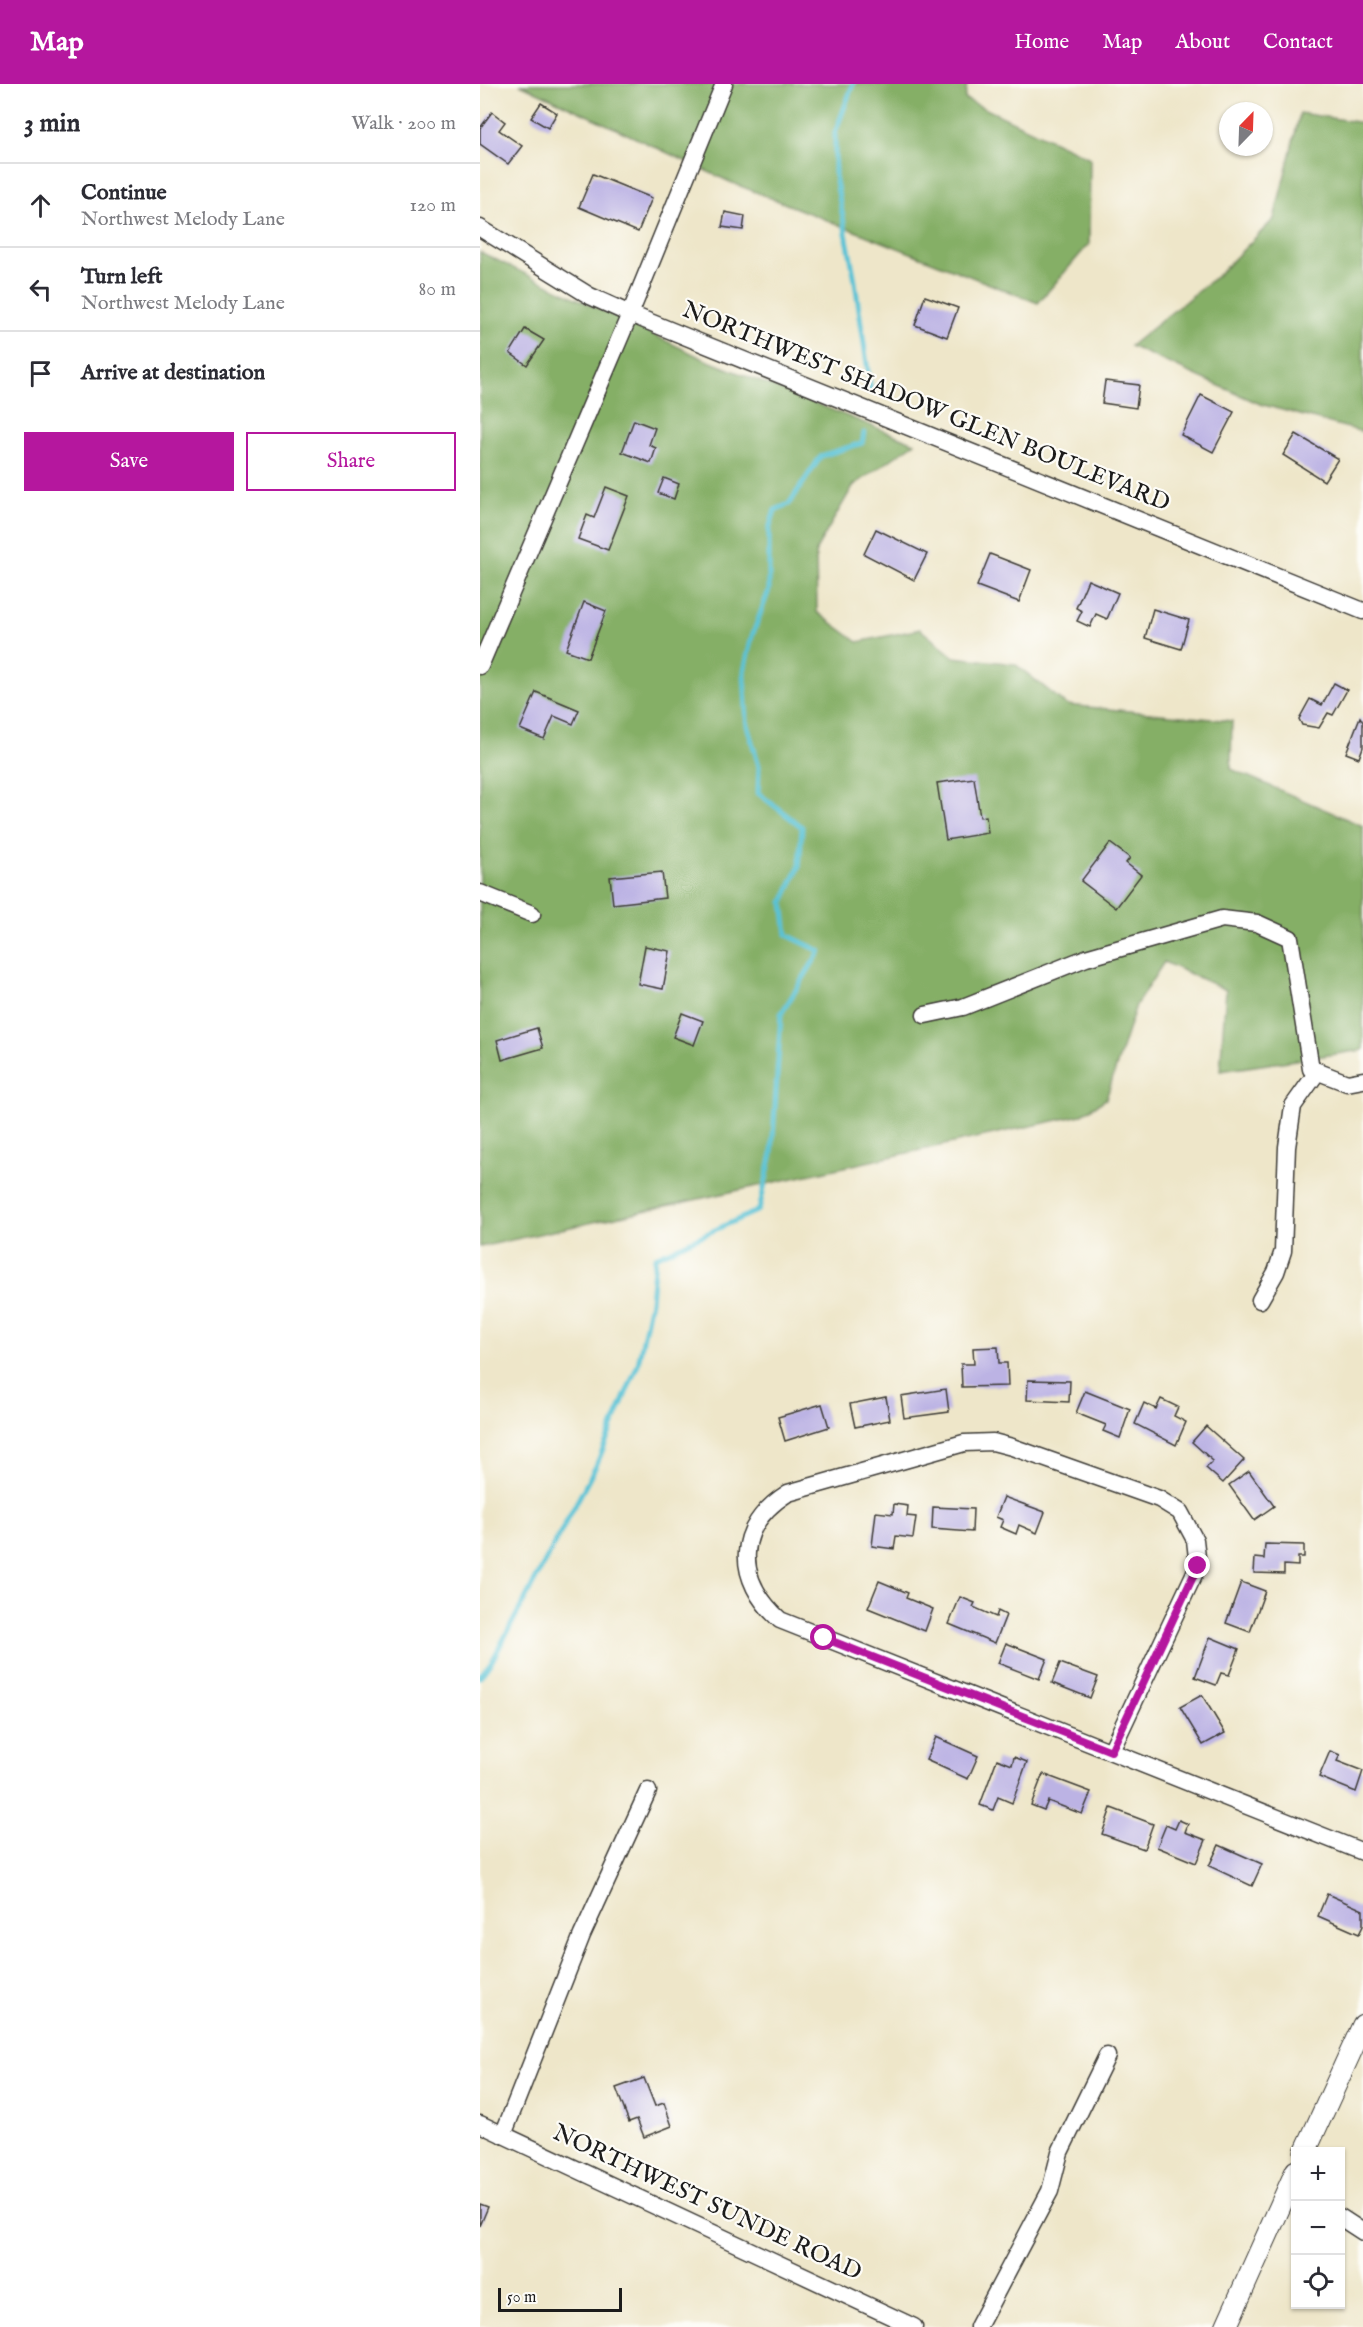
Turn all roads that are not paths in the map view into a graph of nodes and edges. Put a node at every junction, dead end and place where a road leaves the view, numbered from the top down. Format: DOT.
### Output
graph roads {
  1 [pos="724,84"];
  2 [pos="480,228"];
  3 [pos="630,314"];
  4 [pos="1363,611"];
  5 [pos="480,666"];
  6 [pos="480,893"];
  7 [pos="532,914"];
  8 [pos="925,1014"];
  9 [pos="1318,1071"];
  10 [pos="1363,1080"];
  11 [pos="1260,1300"];
  12 [pos="1111,1751"];
  13 [pos="648,1791"];
  14 [pos="1363,1852"];
  15 [pos="1363,2025"];
  16 [pos="1107,2056"];
  17 [pos="480,2124"];
  18 [pos="503,2135"];
  19 [pos="1307,2147"];
  20 [pos="1291,2186"];
  21 [pos="1345,2220"];
  22 [pos="1363,2232"];
  23 [pos="914,2327"];
  24 [pos="978,2327"];
  25 [pos="1226,2327"];
  1 -- 3 [label="street"];
  2 -- 3 [label="street, NORTHWEST SHADOW GLEN BOULEVARD"];
  3 -- 4 [label="street, NORTHWEST SHADOW GLEN BOULEVARD"];
  3 -- 5 [label="street"];
  6 -- 7 [label="street"];
  8 -- 9 [label="street"];
  9 -- 10 [label="street"];
  9 -- 11 [label="street"];
  12 -- 12 [label="street"];
  12 -- 14 [label="street"];
  13 -- 18 [label="street"];
  15 -- 19 [label="main road"];
  16 -- 24 [label="street"];
  17 -- 18 [label="street, NORTHWEST SUNDE ROAD"];
  18 -- 23 [label="street, NORTHWEST SUNDE ROAD"];
  20 -- 25 [label="main road"];
  21 -- 22 [label="street"];
}
